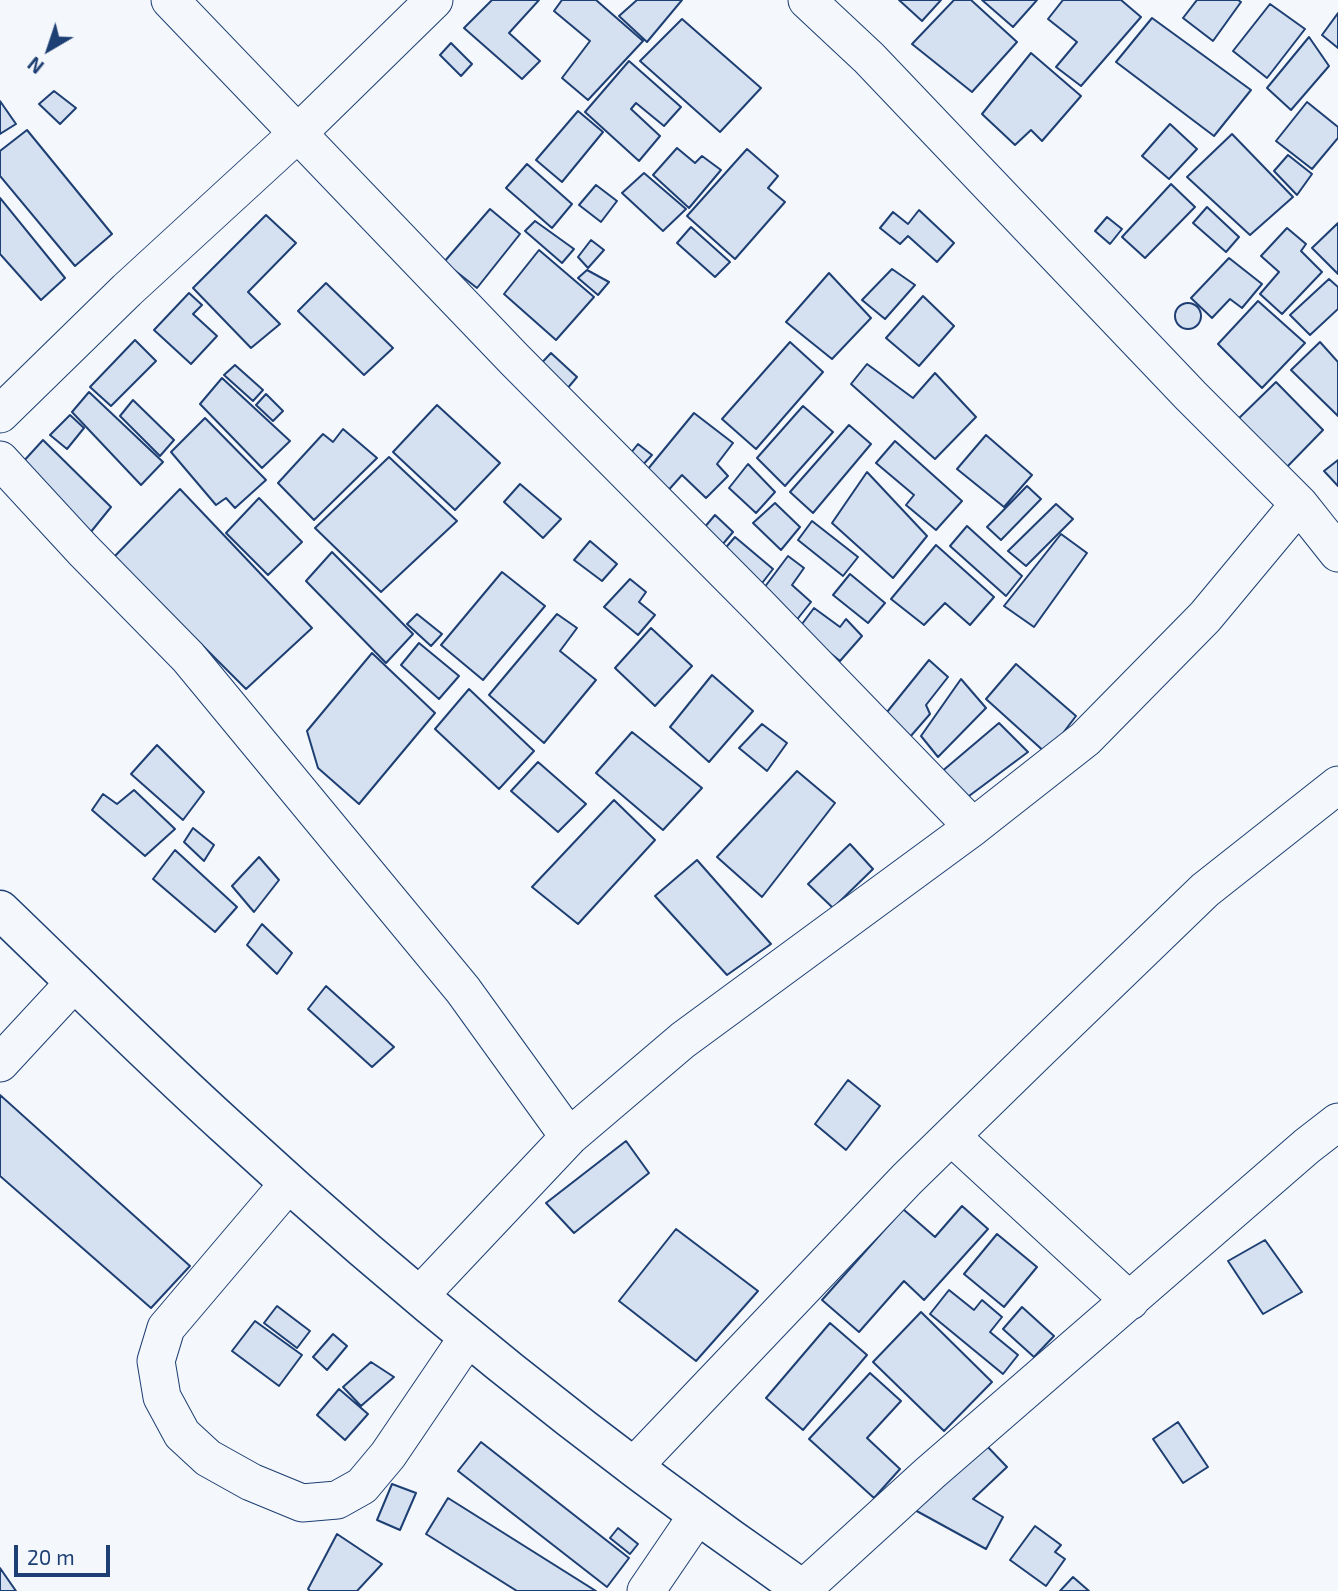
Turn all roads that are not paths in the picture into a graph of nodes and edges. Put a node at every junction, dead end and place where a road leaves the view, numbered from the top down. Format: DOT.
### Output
graph roads {
  1 [pos="170,0"];
  2 [pos="433,0"];
  3 [pos="807,0"];
  4 [pos="298,133"];
  5 [pos="0,414"];
  6 [pos="0,460"];
  7 [pos="1299,504"];
  8 [pos="1338,553"];
  9 [pos="1338,785"];
  10 [pos="973,827"];
  11 [pos="3,917"];
  12 [pos="75,982"];
  13 [pos="0,1063"];
  14 [pos="1338,1122"];
  15 [pos="951,1136"];
  16 [pos="569,1138"];
  17 [pos="289,1183"];
  18 [pos="419,1296"];
  19 [pos="1130,1301"];
  20 [pos="468,1337"];
  21 [pos="633,1467"];
  22 [pos="697,1516"];
  23 [pos="804,1590"];
  24 [pos="646,1591"];
  1 -- 4 [label="street"];
  2 -- 4 [label="street"];
  3 -- 7 [label="street"];
  4 -- 5 [label="street"];
  4 -- 10 [label="street"];
  6 -- 16 [label="street"];
  7 -- 8 [label="street"];
  7 -- 10 [label="street"];
  9 -- 15 [label="street"];
  10 -- 16 [label="street"];
  11 -- 12 [label="highway"];
  12 -- 13 [label="street"];
  12 -- 17 [label="highway"];
  14 -- 19 [label="street"];
  15 -- 19 [label="street"];
  15 -- 21 [label="street"];
  16 -- 18 [label="street"];
  17 -- 18 [label="highway"];
  17 -- 20 [label="street"];
  18 -- 20 [label="highway"];
  19 -- 23 [label="street"];
  20 -- 21 [label="highway"];
  21 -- 22 [label="highway"];
  22 -- 23 [label="highway"];
  22 -- 24 [label="street"];
}
